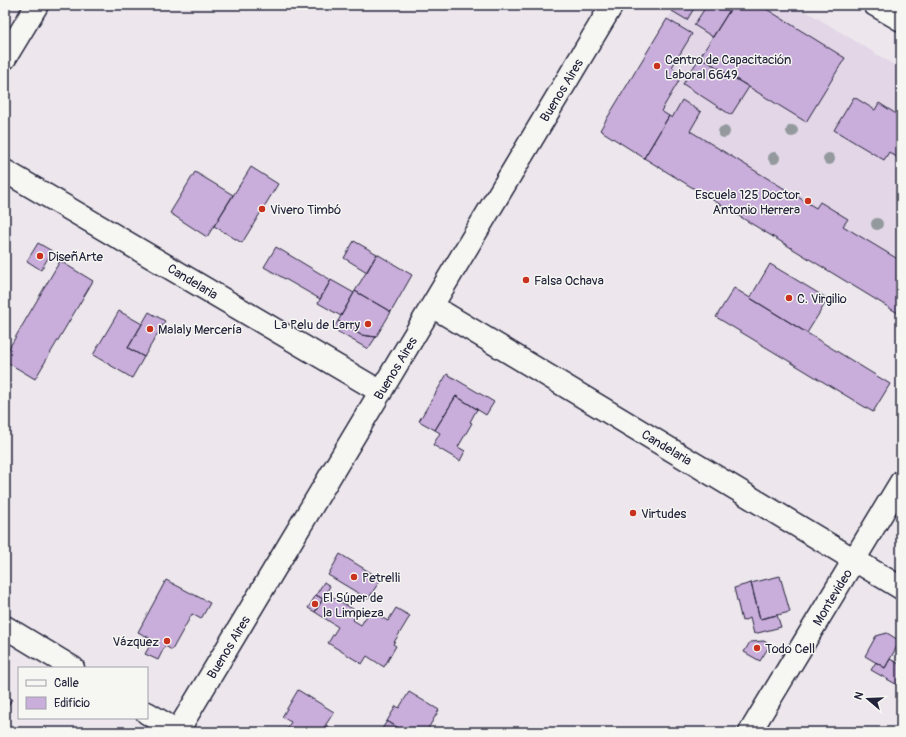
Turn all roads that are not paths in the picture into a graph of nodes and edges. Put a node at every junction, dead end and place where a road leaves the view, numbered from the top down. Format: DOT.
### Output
graph roads {
  1 [pos="37,5"];
  2 [pos="612,5"];
  3 [pos="875,5"];
  4 [pos="901,20"];
  5 [pos="5,58"];
  6 [pos="5,171"];
  7 [pos="432,306"];
  8 [pos="381,392"];
  9 [pos="901,482"];
  10 [pos="854,560"];
  11 [pos="901,588"];
  12 [pos="5,627"];
  13 [pos="71,667"];
  14 [pos="148,714"];
  15 [pos="178,732"];
  16 [pos="750,732"];
  1 -- 5 [label="street"];
  2 -- 7 [label="street, Buenos Aires"];
  3 -- 4 [label="street"];
  6 -- 8 [label="street, Candelaria"];
  7 -- 8 [label="street, Buenos Aires"];
  7 -- 10 [label="street, Candelaria"];
  8 -- 15 [label="street, Buenos Aires"];
  9 -- 10 [label="street, Montevideo"];
  10 -- 11 [label="street, Candelaria"];
  10 -- 16 [label="street, Montevideo"];
  12 -- 13 [label="street"];
  14 -- 15 [label="street"];
}
